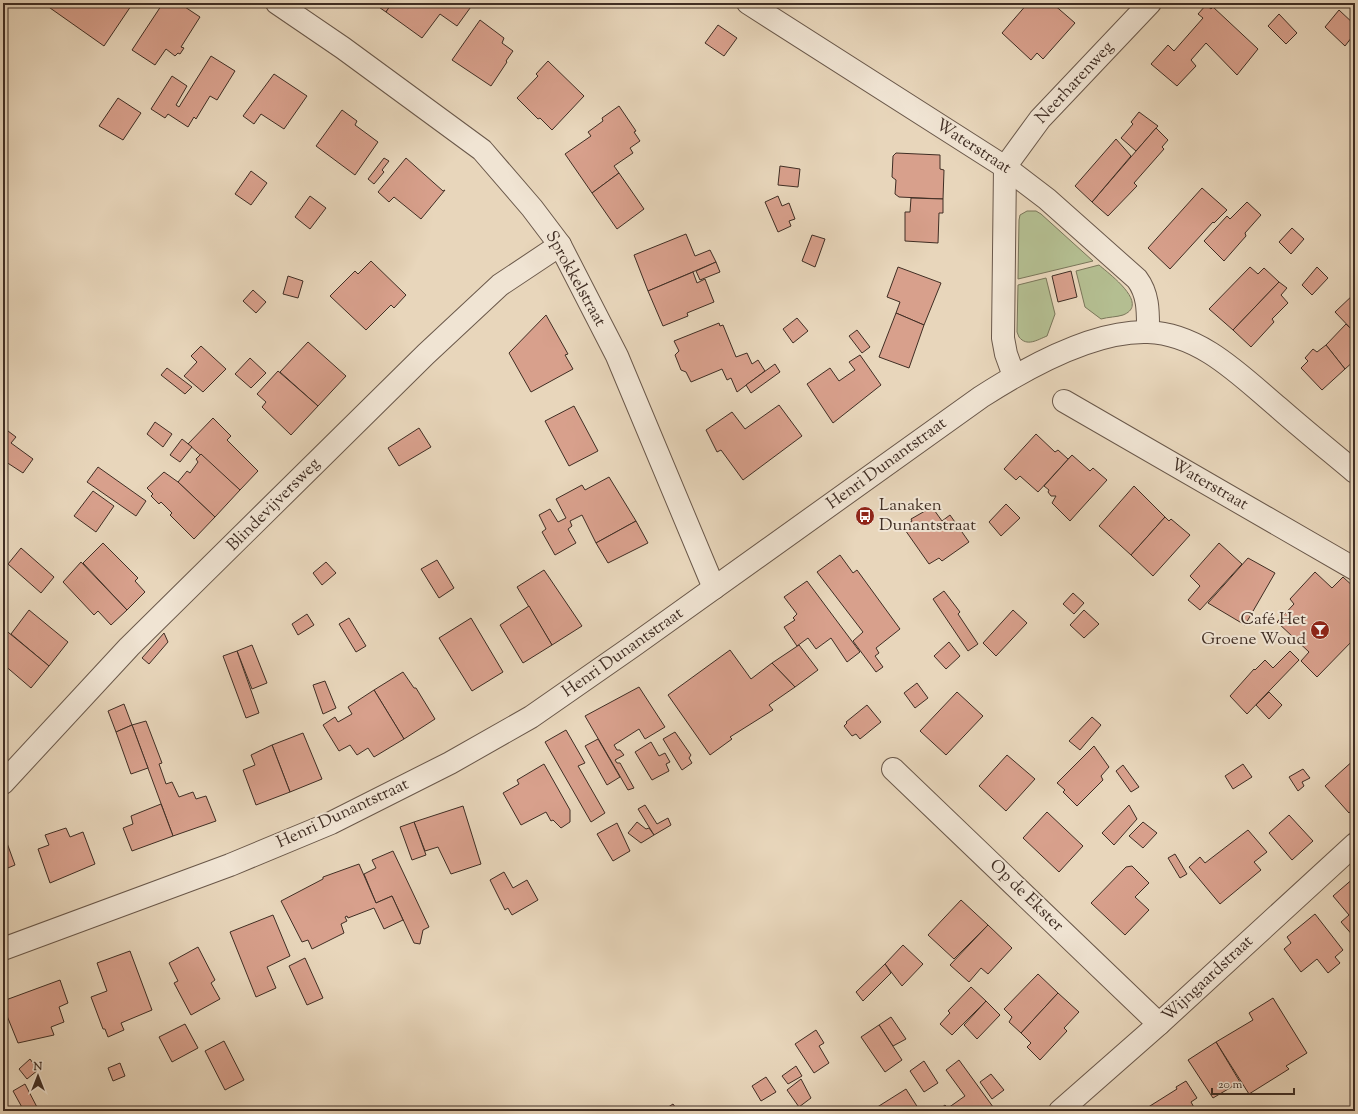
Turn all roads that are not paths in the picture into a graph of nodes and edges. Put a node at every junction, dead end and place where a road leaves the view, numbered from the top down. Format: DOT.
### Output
graph roads {
  1 [pos="277,3"];
  2 [pos="748,3"];
  3 [pos="1150,3"];
  4 [pos="1004,167"];
  5 [pos="560,245"];
  6 [pos="1148,332"];
  7 [pos="1014,376"];
  8 [pos="1064,401"];
  9 [pos="1355,472"];
  10 [pos="1355,569"];
  11 [pos="714,588"];
  12 [pos="893,769"];
  13 [pos="3,783"];
  14 [pos="1355,844"];
  15 [pos="3,949"];
  16 [pos="1159,1024"];
  17 [pos="1060,1111"];
  1 -- 5 [label="street, Sprokkelstraat"];
  2 -- 4 [label="street, Waterstraat"];
  3 -- 4 [label="street, Neerharenweg"];
  4 -- 6 [label="street, Waterstraat"];
  4 -- 7 [label="street"];
  5 -- 11 [label="street, Sprokkelstraat"];
  5 -- 13 [label="street, Blindevijversweg"];
  6 -- 7 [label="street"];
  6 -- 9 [label="street"];
  7 -- 11 [label="street, Henri Dunantstraat"];
  8 -- 10 [label="street, Waterstraat"];
  11 -- 15 [label="street, Henri Dunantstraat"];
  12 -- 16 [label="street, Op de Ekster"];
  14 -- 16 [label="street, Wijngaardstraat"];
  16 -- 17 [label="street, Wijngaardstraat"];
}
